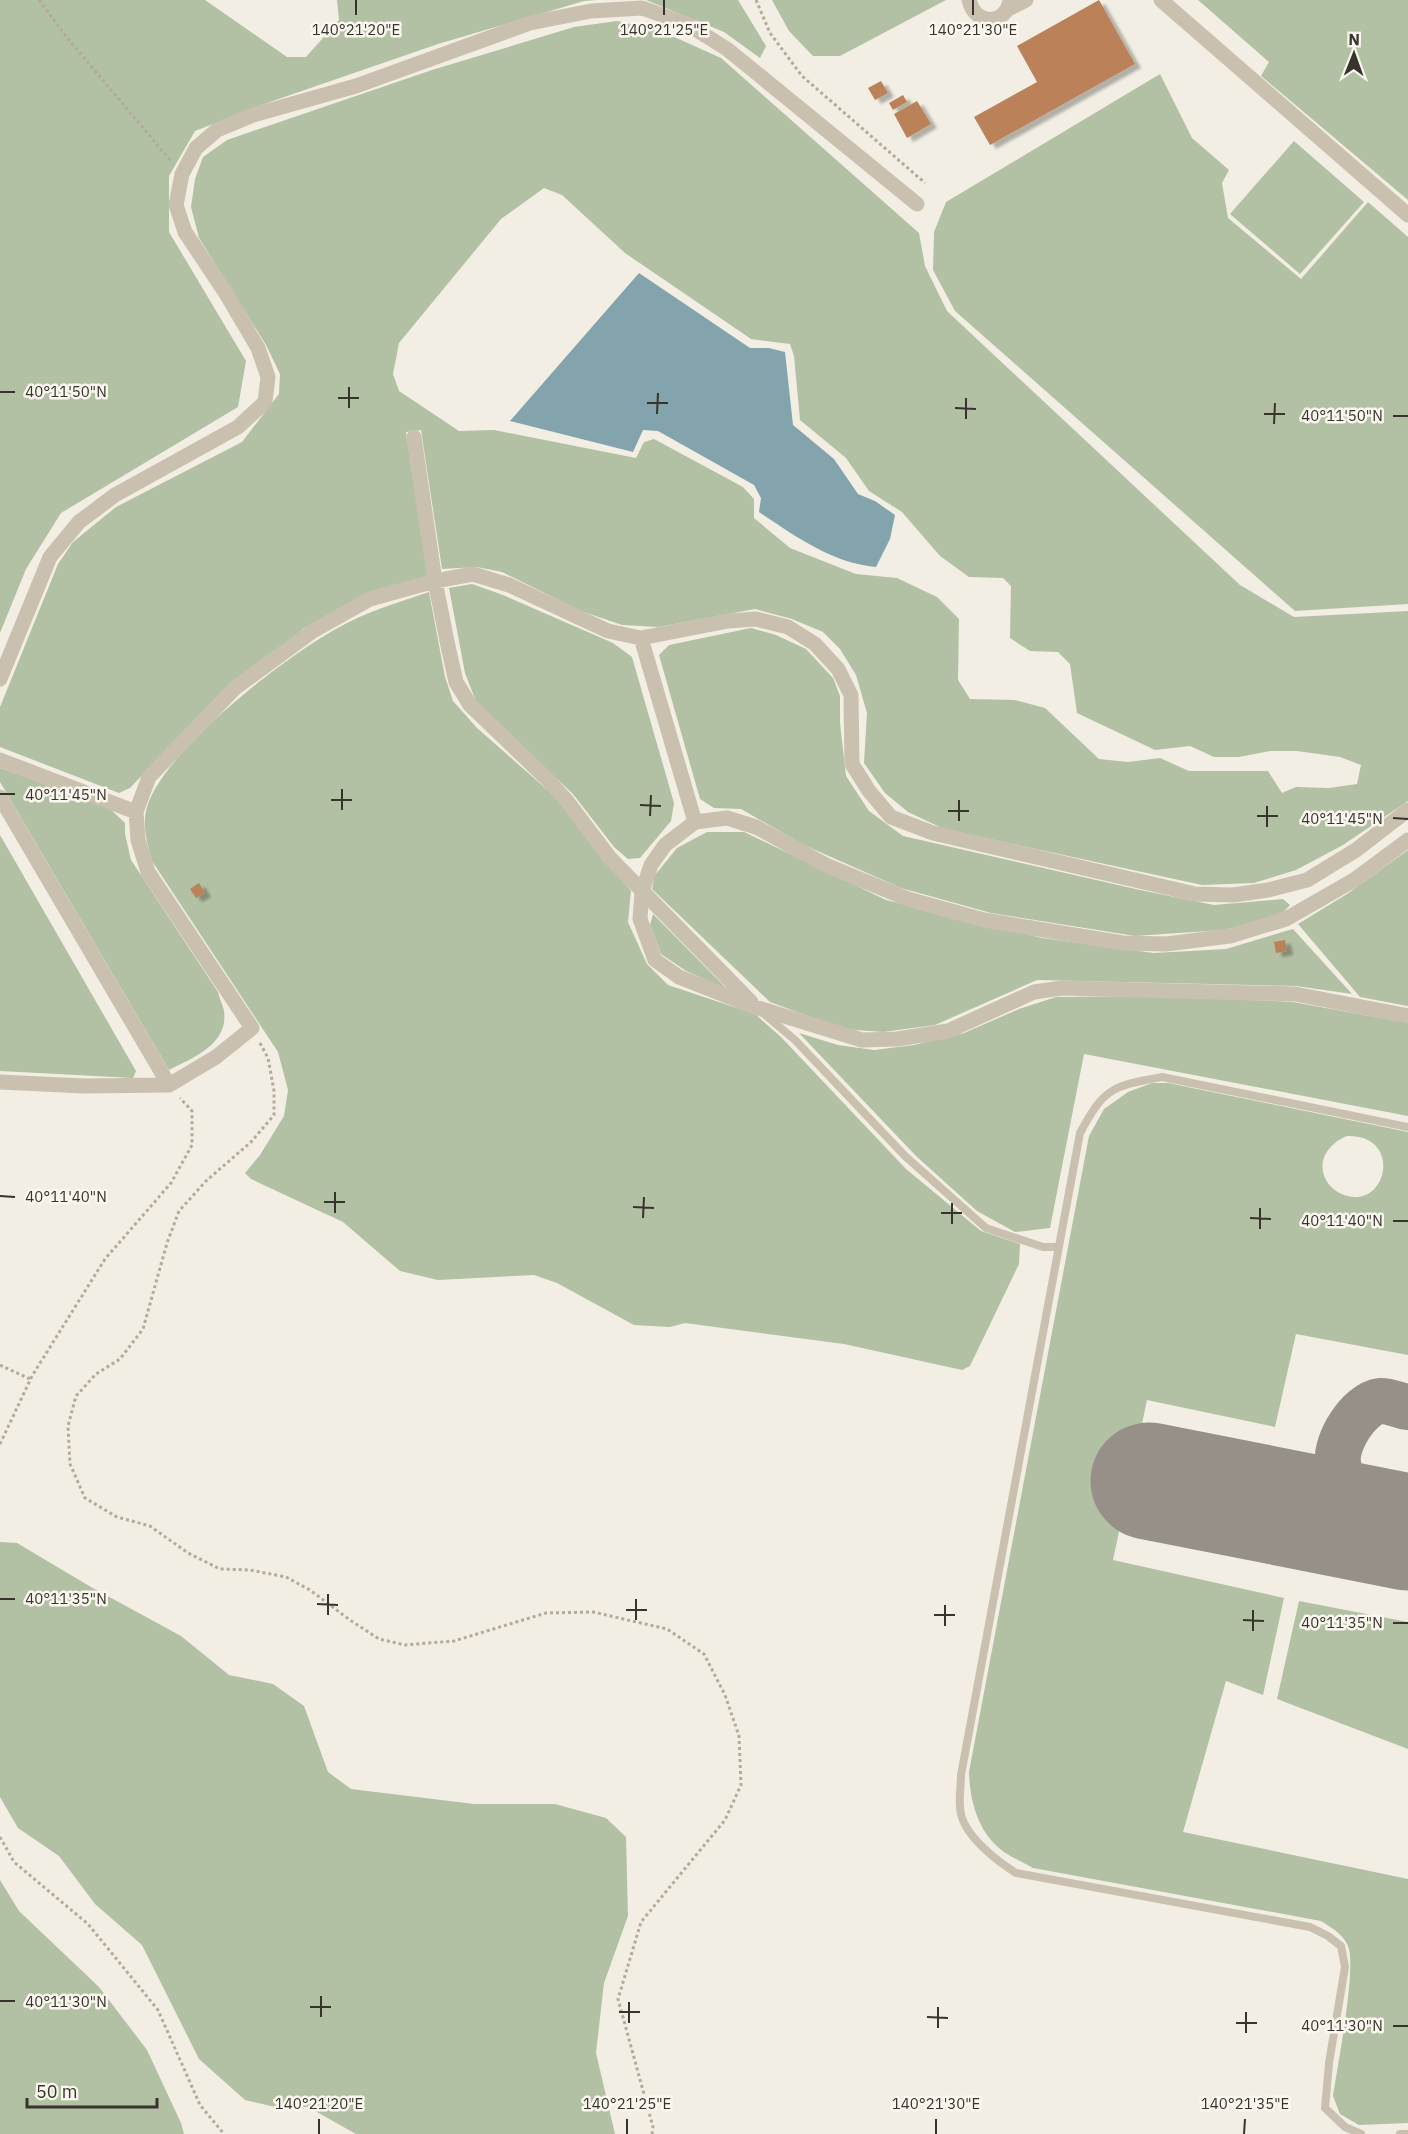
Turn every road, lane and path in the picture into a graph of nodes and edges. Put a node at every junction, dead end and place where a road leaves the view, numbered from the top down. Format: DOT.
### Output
graph roads {
  1 [pos="39,0"];
  2 [pos="756,0"];
  3 [pos="969,0"];
  4 [pos="1026,0"];
  5 [pos="1161,0"];
  6 [pos="1009,5"];
  7 [pos="182,174"];
  8 [pos="925,183"];
  9 [pos="917,204"];
  10 [pos="1408,215"];
  11 [pos="414,437"];
  12 [pos="435,581"];
  13 [pos="641,638"];
  14 [pos="0,679"];
  15 [pos="0,760"];
  16 [pos="0,796"];
  17 [pos="1408,810"];
  18 [pos="136,812"];
  19 [pos="695,822"];
  20 [pos="1408,840"];
  21 [pos="642,892"];
  22 [pos="755,1007"];
  23 [pos="1408,1016"];
  24 [pos="252,1028"];
  25 [pos="0,1082"];
  26 [pos="169,1085"];
  27 [pos="1408,1127"];
  28 [pos="1059,1247"];
  29 [pos="0,1365"];
  30 [pos="30,1379"];
  31 [pos="0,1444"];
  32 [pos="0,1837"];
  33 [pos="224,2134"];
  34 [pos="652,2134"];
  35 [pos="1361,2134"];
  36 [pos="1400,2134"];
  37 [pos="1408,2134"];
  1 -- 7 [label="path"];
  2 -- 8 [label="path"];
  3 -- 6 [label="street"];
  4 -- 6 [label="street"];
  5 -- 10 [label="street"];
  7 -- 9 [label="street"];
  7 -- 14 [label="street"];
  11 -- 12 [label="street"];
  12 -- 13 [label="street"];
  12 -- 18 [label="street"];
  12 -- 21 [label="street"];
  13 -- 17 [label="street"];
  13 -- 19 [label="street"];
  15 -- 18 [label="street"];
  16 -- 26 [label="street"];
  18 -- 24 [label="street"];
  19 -- 20 [label="street"];
  19 -- 21 [label="street"];
  21 -- 22 [label="street"];
  21 -- 22 [label="street"];
  22 -- 23 [label="street"];
  22 -- 28 [label="lane"];
  24 -- 26 [label="street"];
  24 -- 34 [label="path"];
  25 -- 26 [label="street"];
  26 -- 30 [label="path"];
  27 -- 28 [label="lane"];
  28 -- 35 [label="lane"];
  29 -- 30 [label="path"];
  30 -- 31 [label="path"];
  32 -- 33 [label="path"];
  36 -- 37 [label="lane"];
}
